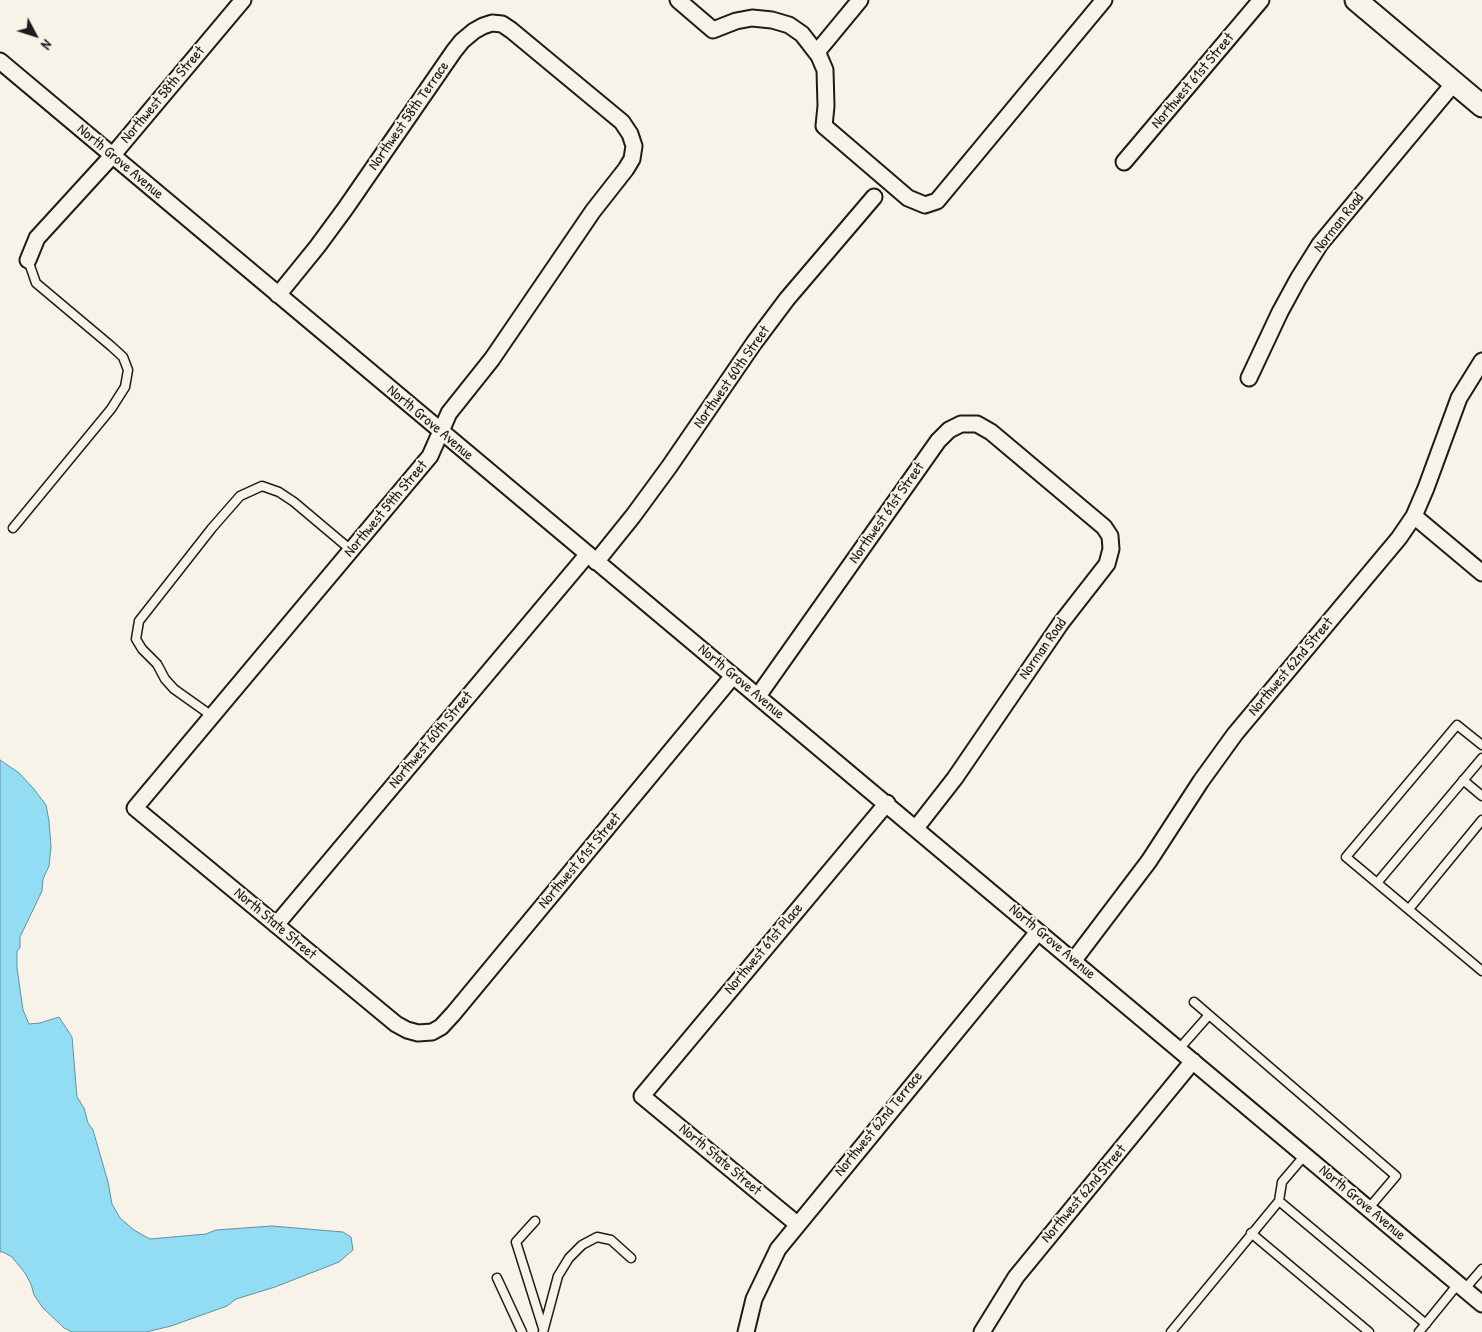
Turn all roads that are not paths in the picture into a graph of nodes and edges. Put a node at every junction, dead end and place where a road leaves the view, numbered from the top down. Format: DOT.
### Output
graph roads {
  1 [pos="243,0"];
  2 [pos="678,0"];
  3 [pos="860,0"];
  4 [pos="1104,0"];
  5 [pos="1261,0"];
  6 [pos="1356,0"];
  7 [pos="817,52"];
  8 [pos="0,61"];
  9 [pos="569,77"];
  10 [pos="1454,83"];
  11 [pos="1482,106"];
  12 [pos="112,156"];
  13 [pos="1124,162"];
  14 [pos="874,197"];
  15 [pos="28,260"];
  16 [pos="278,295"];
  17 [pos="1482,361"];
  18 [pos="1248,378"];
  19 [pos="441,431"];
  20 [pos="1048,479"];
  21 [pos="1414,516"];
  22 [pos="13,528"];
  23 [pos="351,550"];
  24 [pos="592,558"];
  25 [pos="1482,573"];
  26 [pos="733,676"];
  27 [pos="758,696"];
  28 [pos="212,716"];
  29 [pos="1482,745"];
  30 [pos="1482,758"];
  31 [pos="1463,780"];
  32 [pos="1482,796"];
  33 [pos="886,803"];
  34 [pos="135,808"];
  35 [pos="1482,820"];
  36 [pos="916,828"];
  37 [pos="1377,883"];
  38 [pos="1408,909"];
  39 [pos="276,925"];
  40 [pos="1038,932"];
  41 [pos="1074,960"];
  42 [pos="1482,971"];
  43 [pos="1194,1002"];
  44 [pos="1209,1015"];
  45 [pos="418,1034"];
  46 [pos="1179,1049"];
  47 [pos="1193,1061"];
  48 [pos="642,1096"];
  49 [pos="1305,1155"];
  50 [pos="1279,1201"];
  51 [pos="1368,1209"];
  52 [pos="534,1221"];
  53 [pos="797,1224"];
  54 [pos="1251,1233"];
  55 [pos="631,1258"];
  56 [pos="1482,1268"];
  57 [pos="497,1278"];
  58 [pos="1461,1287"];
  59 [pos="1482,1304"];
  60 [pos="1426,1324"];
  61 [pos="543,1331"];
  62 [pos="522,1332"];
  63 [pos="746,1332"];
  64 [pos="982,1332"];
  65 [pos="1171,1332"];
  66 [pos="1369,1332"];
  67 [pos="1419,1332"];
  1 -- 12 [label="street, Northwest 58th Street"];
  2 -- 7 [label="street"];
  3 -- 7 [label="street"];
  4 -- 7 [label="street"];
  5 -- 13 [label="street, Northwest 61st Street"];
  6 -- 10 [label="main road"];
  8 -- 12 [label="street, North Grove Avenue"];
  9 -- 16 [label="street, Northwest 58th Terrace"];
  9 -- 19 [label="street, Northwest 59th Street"];
  10 -- 11 [label="main road"];
  10 -- 18 [label="street, Norman Road"];
  12 -- 15 [label="street, Northwest 58th Street"];
  12 -- 16 [label="street, North Grove Avenue"];
  14 -- 24 [label="street, Northwest 60th Street"];
  15 -- 22 [label="lane"];
  16 -- 19 [label="street, North Grove Avenue"];
  17 -- 21 [label="street, Northwest 62nd Street"];
  19 -- 23 [label="street, Northwest 59th Street"];
  19 -- 24 [label="street, North Grove Avenue"];
  20 -- 27 [label="street, Northwest 61st Street"];
  20 -- 36 [label="street, Norman Road"];
  21 -- 25 [label="street"];
  21 -- 41 [label="street, Northwest 62nd Street"];
  23 -- 28 [label="street, Northwest 59th Street"];
  23 -- 28 [label="lane"];
  24 -- 26 [label="street, North Grove Avenue"];
  24 -- 39 [label="street, Northwest 60th Street"];
  26 -- 27 [label="street, North Grove Avenue"];
  26 -- 45 [label="street, Northwest 61st Street"];
  27 -- 33 [label="street, North Grove Avenue"];
  28 -- 34 [label="street, Northwest 59th Street"];
  29 -- 37 [label="lane"];
  30 -- 31 [label="lane"];
  31 -- 32 [label="lane"];
  31 -- 37 [label="lane"];
  33 -- 36 [label="street, North Grove Avenue"];
  33 -- 48 [label="street, Northwest 61st Place"];
  34 -- 39 [label="street, North State Street"];
  35 -- 38 [label="lane"];
  36 -- 40 [label="street, North Grove Avenue"];
  37 -- 38 [label="lane"];
  38 -- 42 [label="lane"];
  39 -- 45 [label="street, North State Street"];
  40 -- 41 [label="street, North Grove Avenue"];
  40 -- 53 [label="street, Northwest 62nd Terrace"];
  41 -- 46 [label="street, North Grove Avenue"];
  43 -- 44 [label="lane"];
  44 -- 46 [label="lane"];
  44 -- 51 [label="lane"];
  46 -- 47 [label="street, North Grove Avenue"];
  47 -- 49 [label="street, North Grove Avenue"];
  47 -- 64 [label="street, Northwest 62nd Street"];
  48 -- 53 [label="street, North State Street"];
  49 -- 50 [label="lane"];
  49 -- 51 [label="street, North Grove Avenue"];
  50 -- 54 [label="lane"];
  50 -- 60 [label="lane"];
  51 -- 58 [label="street, North Grove Avenue"];
  52 -- 61 [label="lane"];
  53 -- 63 [label="street, Northwest 62nd Terrace"];
  54 -- 65 [label="lane"];
  54 -- 66 [label="lane"];
  55 -- 61 [label="lane"];
  56 -- 58 [label="lane"];
  57 -- 62 [label="lane"];
  58 -- 59 [label="street, North Grove Avenue"];
  58 -- 60 [label="lane"];
  60 -- 67 [label="lane"];
}
